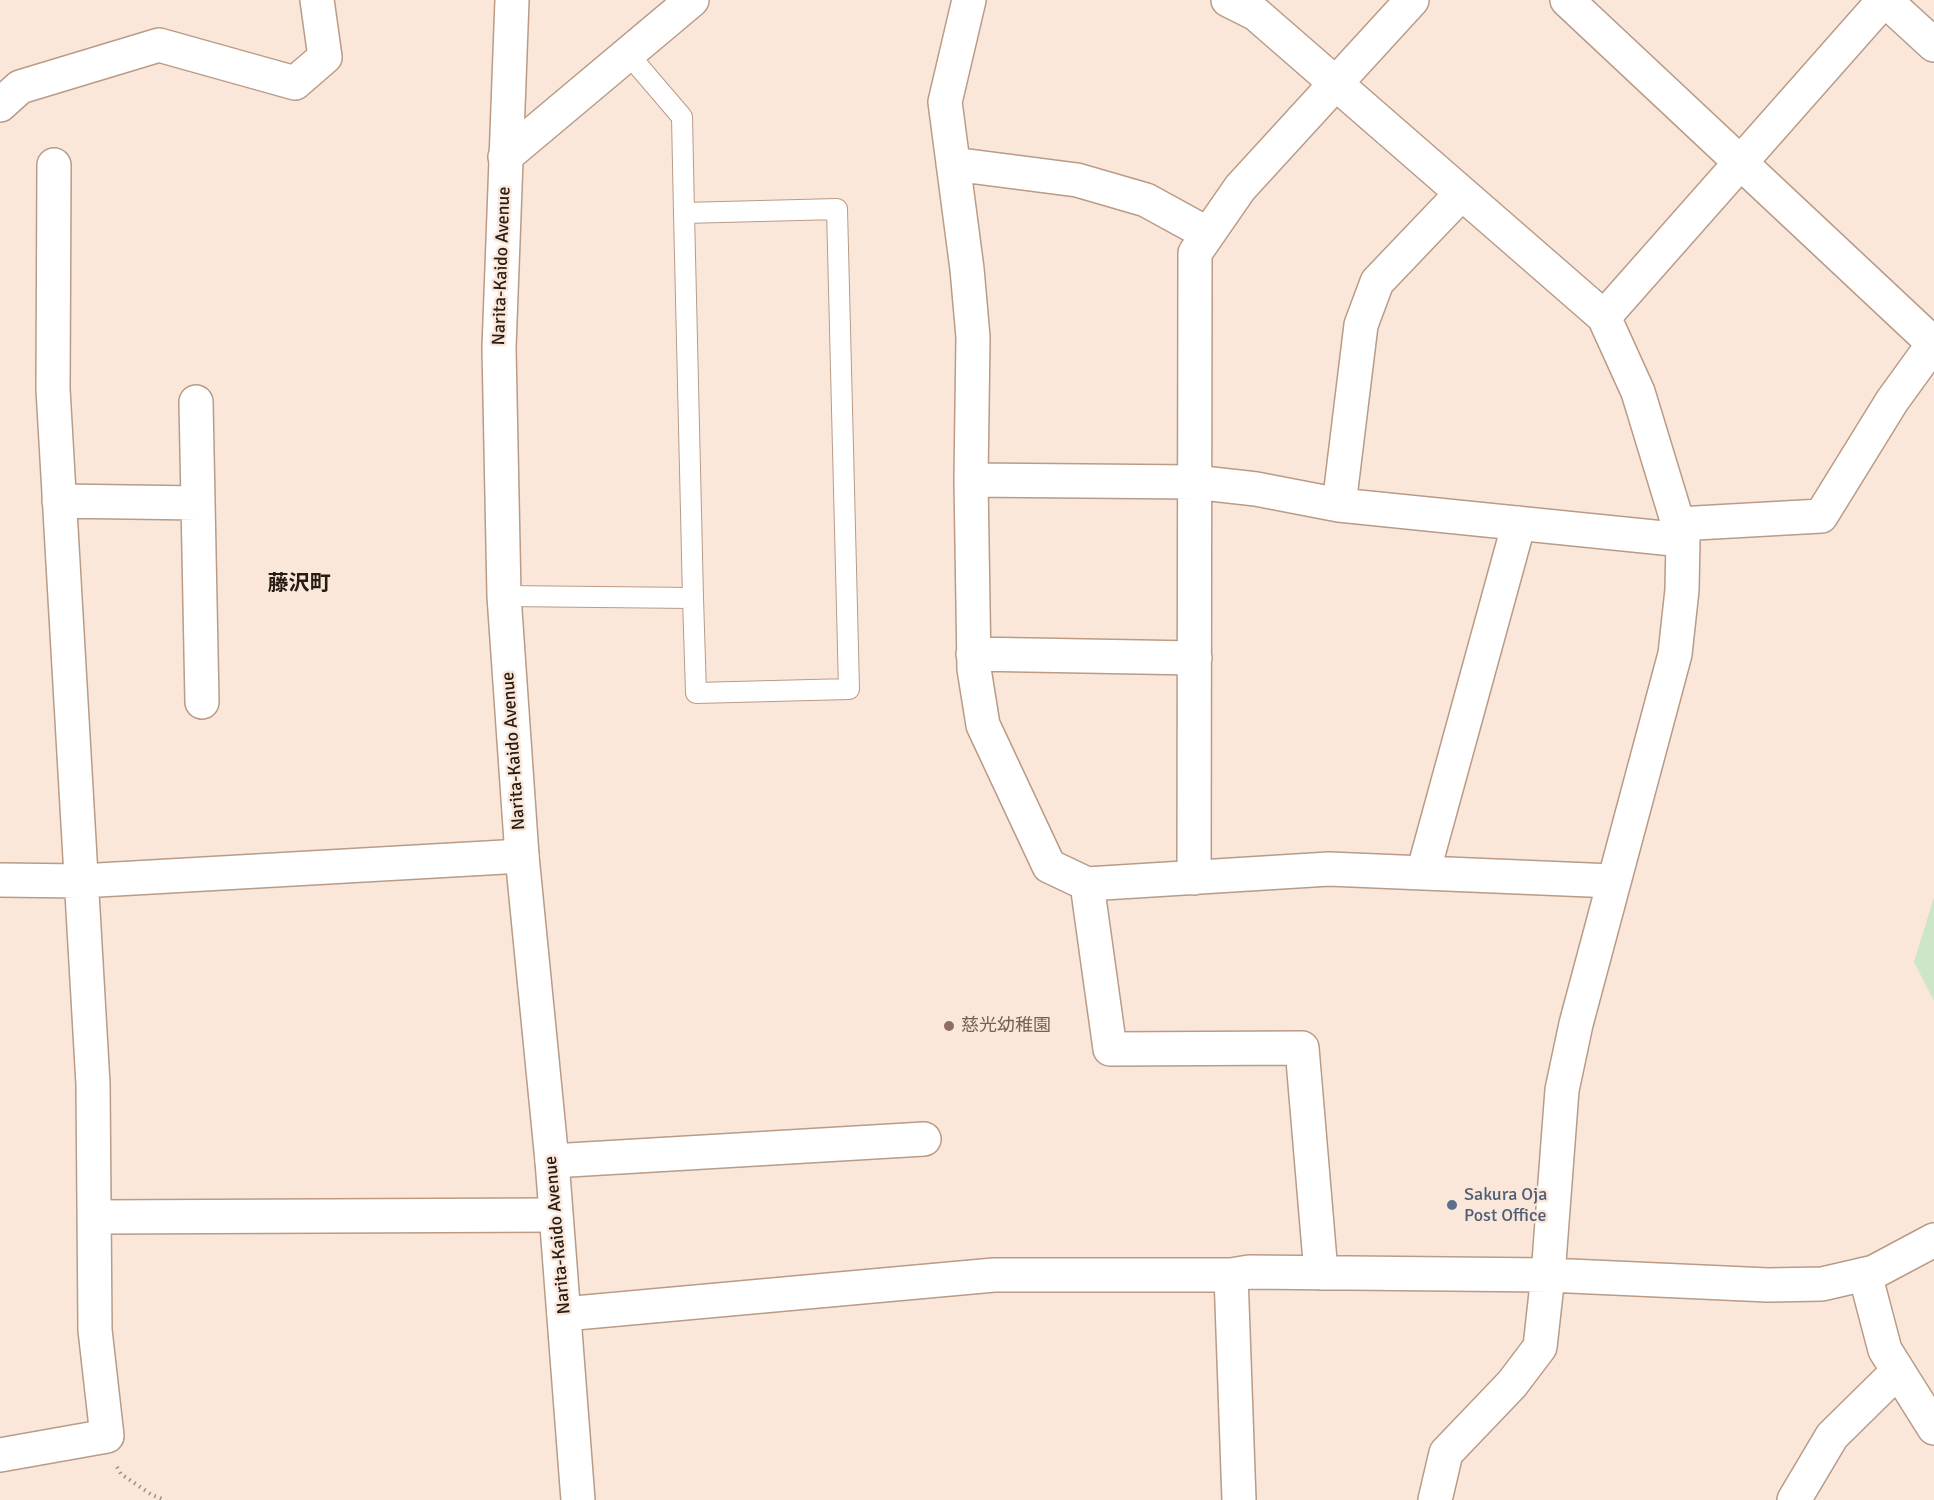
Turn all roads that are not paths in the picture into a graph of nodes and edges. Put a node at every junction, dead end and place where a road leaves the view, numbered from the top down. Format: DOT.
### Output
graph roads {
  1 [pos="317,0"];
  2 [pos="512,0"];
  3 [pos="692,0"];
  4 [pos="969,0"];
  5 [pos="1228,0"];
  6 [pos="1412,0"];
  7 [pos="1567,0"];
  8 [pos="1884,0"];
  9 [pos="1934,45"];
  10 [pos="629,55"];
  11 [pos="1335,84"];
  12 [pos="0,105"];
  13 [pos="505,157"];
  14 [pos="1741,163"];
  15 [pos="953,164"];
  16 [pos="54,165"];
  17 [pos="1461,194"];
  18 [pos="684,213"];
  19 [pos="1208,234"];
  20 [pos="1604,317"];
  21 [pos="1934,344"];
  22 [pos="196,402"];
  23 [pos="971,480"];
  24 [pos="1194,482"];
  25 [pos="59,501"];
  26 [pos="198,503"];
  27 [pos="1339,505"];
  28 [pos="1519,523"];
  29 [pos="1680,532"];
  30 [pos="504,596"];
  31 [pos="693,598"];
  32 [pos="973,654"];
  33 [pos="1195,658"];
  34 [pos="202,702"];
  35 [pos="522,856"];
  36 [pos="1423,873"];
  37 [pos="1194,878"];
  38 [pos="0,880"];
  39 [pos="81,881"];
  40 [pos="1613,881"];
  41 [pos="1087,884"];
  42 [pos="924,1139"];
  43 [pos="552,1161"];
  44 [pos="555,1215"];
  45 [pos="96,1216"];
  46 [pos="1934,1240"];
  47 [pos="1322,1273"];
  48 [pos="1865,1274"];
  49 [pos="1231,1275"];
  50 [pos="1548,1275"];
  51 [pos="564,1314"];
  52 [pos="1898,1371"];
  53 [pos="1934,1428"];
  54 [pos="0,1455"];
  55 [pos="578,1500"];
  56 [pos="1239,1500"];
  57 [pos="1435,1500"];
  58 [pos="1794,1500"];
  1 -- 12 [label="street"];
  2 -- 13 [label="street, Narita-Kaido Avenue"];
  3 -- 10 [label="street"];
  4 -- 15 [label="street"];
  5 -- 11 [label="street"];
  6 -- 11 [label="street"];
  7 -- 14 [label="street"];
  8 -- 9 [label="street"];
  8 -- 14 [label="street"];
  10 -- 13 [label="street"];
  10 -- 18 [label="lane"];
  11 -- 17 [label="street"];
  11 -- 19 [label="street"];
  13 -- 30 [label="street, Narita-Kaido Avenue"];
  14 -- 20 [label="street"];
  14 -- 21 [label="street"];
  15 -- 19 [label="street"];
  15 -- 23 [label="street"];
  16 -- 25 [label="street"];
  17 -- 20 [label="street"];
  17 -- 27 [label="street"];
  18 -- 31 [label="lane"];
  18 -- 31 [label="lane"];
  19 -- 24 [label="street"];
  20 -- 29 [label="street"];
  21 -- 29 [label="street"];
  22 -- 26 [label="street"];
  23 -- 24 [label="street"];
  23 -- 32 [label="street"];
  24 -- 27 [label="street"];
  24 -- 33 [label="street"];
  25 -- 26 [label="street"];
  25 -- 39 [label="street"];
  26 -- 34 [label="street"];
  27 -- 28 [label="street"];
  28 -- 29 [label="street"];
  28 -- 36 [label="street"];
  29 -- 40 [label="street"];
  30 -- 31 [label="lane"];
  30 -- 35 [label="street, Narita-Kaido Avenue"];
  32 -- 33 [label="street"];
  32 -- 41 [label="street"];
  33 -- 37 [label="street"];
  35 -- 39 [label="street"];
  35 -- 43 [label="street, Narita-Kaido Avenue"];
  36 -- 37 [label="street"];
  36 -- 40 [label="street"];
  37 -- 41 [label="street"];
  38 -- 39 [label="street"];
  39 -- 45 [label="street"];
  40 -- 50 [label="street"];
  41 -- 47 [label="street"];
  42 -- 43 [label="street"];
  43 -- 44 [label="street, Narita-Kaido Avenue"];
  44 -- 45 [label="street"];
  44 -- 51 [label="street, Narita-Kaido Avenue"];
  45 -- 54 [label="street"];
  46 -- 48 [label="street"];
  47 -- 49 [label="street"];
  47 -- 50 [label="street"];
  48 -- 50 [label="street"];
  48 -- 52 [label="street"];
  49 -- 51 [label="street"];
  49 -- 56 [label="street"];
  50 -- 57 [label="street"];
  51 -- 55 [label="street, Narita-Kaido Avenue"];
  52 -- 53 [label="street"];
  52 -- 58 [label="street"];
}
